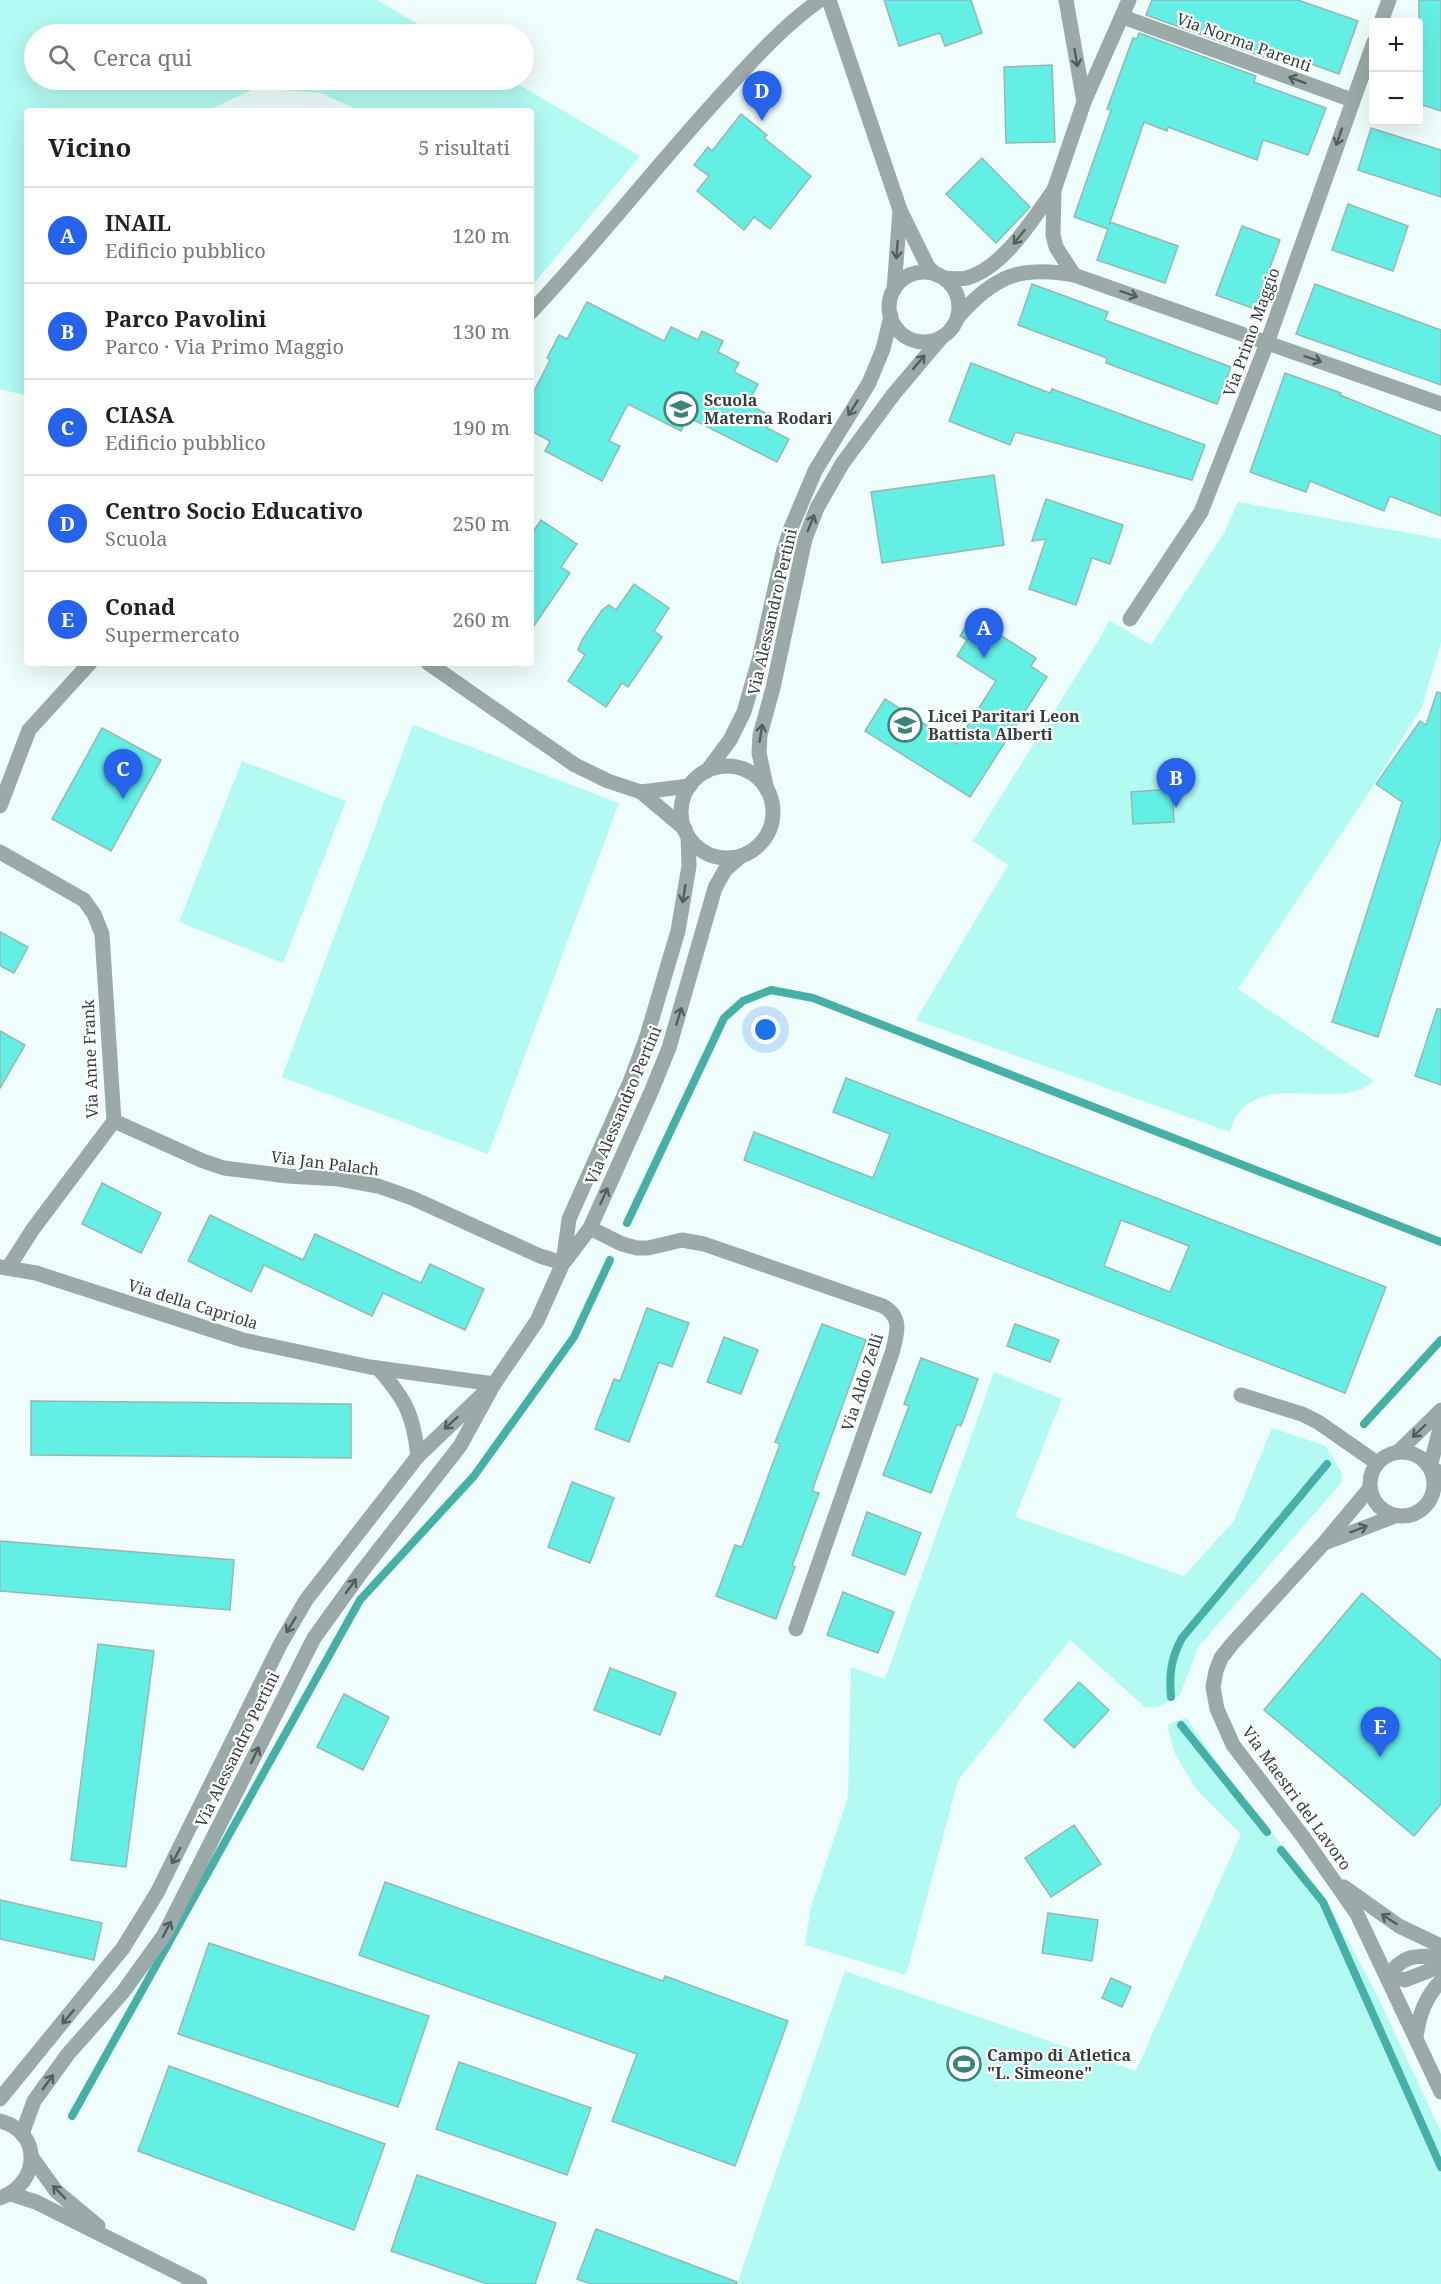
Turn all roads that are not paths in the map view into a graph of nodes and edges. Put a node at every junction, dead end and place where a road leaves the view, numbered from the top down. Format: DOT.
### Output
graph roads {
  1 [pos="820,0"];
  2 [pos="829,0"];
  3 [pos="1066,0"];
  4 [pos="1129,0"];
  5 [pos="1389,0"];
  6 [pos="1123,17"];
  7 [pos="1382,18"];
  8 [pos="1369,55"];
  9 [pos="1352,100"];
  10 [pos="1084,102"];
  11 [pos="1054,190"];
  12 [pos="900,210"];
  13 [pos="1074,275"];
  14 [pos="940,276"];
  15 [pos="894,290"];
  16 [pos="534,309"];
  17 [pos="891,316"];
  18 [pos="958,317"];
  19 [pos="941,338"];
  20 [pos="1267,343"];
  21 [pos="1441,404"];
  22 [pos="1130,619"];
  23 [pos="87,666"];
  24 [pos="432,666"];
  25 [pos="707,771"];
  26 [pos="690,786"];
  27 [pos="767,790"];
  28 [pos="641,792"];
  29 [pos="0,806"];
  30 [pos="686,832"];
  31 [pos="0,852"];
  32 [pos="741,856"];
  33 [pos="114,1121"];
  34 [pos="590,1227"];
  35 [pos="563,1263"];
  36 [pos="4,1268"];
  37 [pos="378,1368"];
  38 [pos="494,1384"];
  39 [pos="1241,1395"];
  40 [pos="1441,1410"];
  41 [pos="1441,1425"];
  42 [pos="1398,1452"];
  43 [pos="417,1456"];
  44 [pos="1377,1463"];
  45 [pos="1435,1470"];
  46 [pos="1370,1488"];
  47 [pos="1436,1501"];
  48 [pos="1395,1516"];
  49 [pos="1324,1543"];
  50 [pos="796,1629"];
  51 [pos="1335,1880"];
  52 [pos="1441,1946"];
  53 [pos="1441,1956"];
  54 [pos="1441,1966"];
  55 [pos="1388,1976"];
  56 [pos="1441,1981"];
  57 [pos="1416,2037"];
  58 [pos="1441,2092"];
  59 [pos="0,2099"];
  60 [pos="0,2121"];
  61 [pos="22,2134"];
  62 [pos="31,2156"];
  63 [pos="5,2196"];
  64 [pos="120,2243"];
  65 [pos="200,2284"];
  1 -- 16 [label="street"];
  2 -- 12 [label="street"];
  3 -- 10 [label="street, one-way"];
  4 -- 6 [label="street"];
  5 -- 7 [label="street"];
  9 -- 6 [label="street, Via Norma Parenti, one-way"];
  6 -- 10 [label="street"];
  8 -- 9 [label="street, Via Primo Maggio"];
  9 -- 20 [label="street, Via Primo Maggio, one-way"];
  10 -- 11 [label="street"];
  11 -- 13 [label="street"];
  11 -- 14 [label="street, one-way"];
  12 -- 14 [label="street"];
  12 -- 15 [label="street, one-way"];
  13 -- 18 [label="street"];
  13 -- 20 [label="street, one-way"];
  14 -- 15 [label="street"];
  14 -- 18 [label="street"];
  15 -- 17 [label="street"];
  17 -- 19 [label="street"];
  17 -- 25 [label="street, Via Alessandro Pertini, one-way"];
  18 -- 19 [label="street"];
  27 -- 19 [label="street, Via Alessandro Pertini, one-way"];
  20 -- 21 [label="street, one-way"];
  20 -- 22 [label="street, Via Primo Maggio"];
  23 -- 29 [label="street"];
  24 -- 28 [label="street"];
  25 -- 26 [label="street"];
  25 -- 27 [label="street"];
  26 -- 28 [label="street"];
  26 -- 30 [label="street"];
  27 -- 32 [label="street"];
  28 -- 30 [label="street"];
  30 -- 32 [label="street"];
  30 -- 35 [label="street, Via Alessandro Pertini, one-way"];
  31 -- 33 [label="street, Via Anne Frank"];
  34 -- 32 [label="street, Via Alessandro Pertini, one-way"];
  33 -- 35 [label="street, Via Jan Palach"];
  33 -- 36 [label="street, Via Anne Frank"];
  34 -- 35 [label="street, Via Alessandro Pertini"];
  34 -- 50 [label="street, Via Aldo Zelli"];
  35 -- 38 [label="street, Via Alessandro Pertini"];
  36 -- 37 [label="street, Via della Capriola"];
  37 -- 38 [label="street, Via della Capriola"];
  37 -- 43 [label="street"];
  38 -- 43 [label="street, Via Alessandro Pertini, one-way"];
  61 -- 38 [label="street, Via Alessandro Pertini, one-way"];
  39 -- 44 [label="street"];
  40 -- 42 [label="street, one-way"];
  41 -- 45 [label="street, Via Maestri del Lavoro"];
  42 -- 44 [label="street"];
  42 -- 45 [label="street"];
  43 -- 59 [label="street, Via Alessandro Pertini, one-way"];
  44 -- 46 [label="street, Via Maestri del Lavoro"];
  45 -- 47 [label="street, Via Maestri del Lavoro"];
  46 -- 48 [label="street"];
  46 -- 49 [label="street, Via Maestri del Lavoro"];
  47 -- 48 [label="street, Via Maestri del Lavoro"];
  49 -- 48 [label="street, Via Maestri del Lavoro, one-way"];
  49 -- 51 [label="street, Via Maestri del Lavoro"];
  52 -- 51 [label="street, one-way"];
  51 -- 55 [label="street, Via Maestri del Lavoro"];
  53 -- 55 [label="street"];
  54 -- 55 [label="street"];
  55 -- 57 [label="street, Via Maestri del Lavoro"];
  56 -- 57 [label="street"];
  57 -- 58 [label="street, Via Maestri del Lavoro"];
  60 -- 61 [label="street"];
  61 -- 62 [label="street"];
  62 -- 63 [label="street"];
  64 -- 62 [label="street, one-way"];
  63 -- 64 [label="street"];
  64 -- 65 [label="street"];
}
